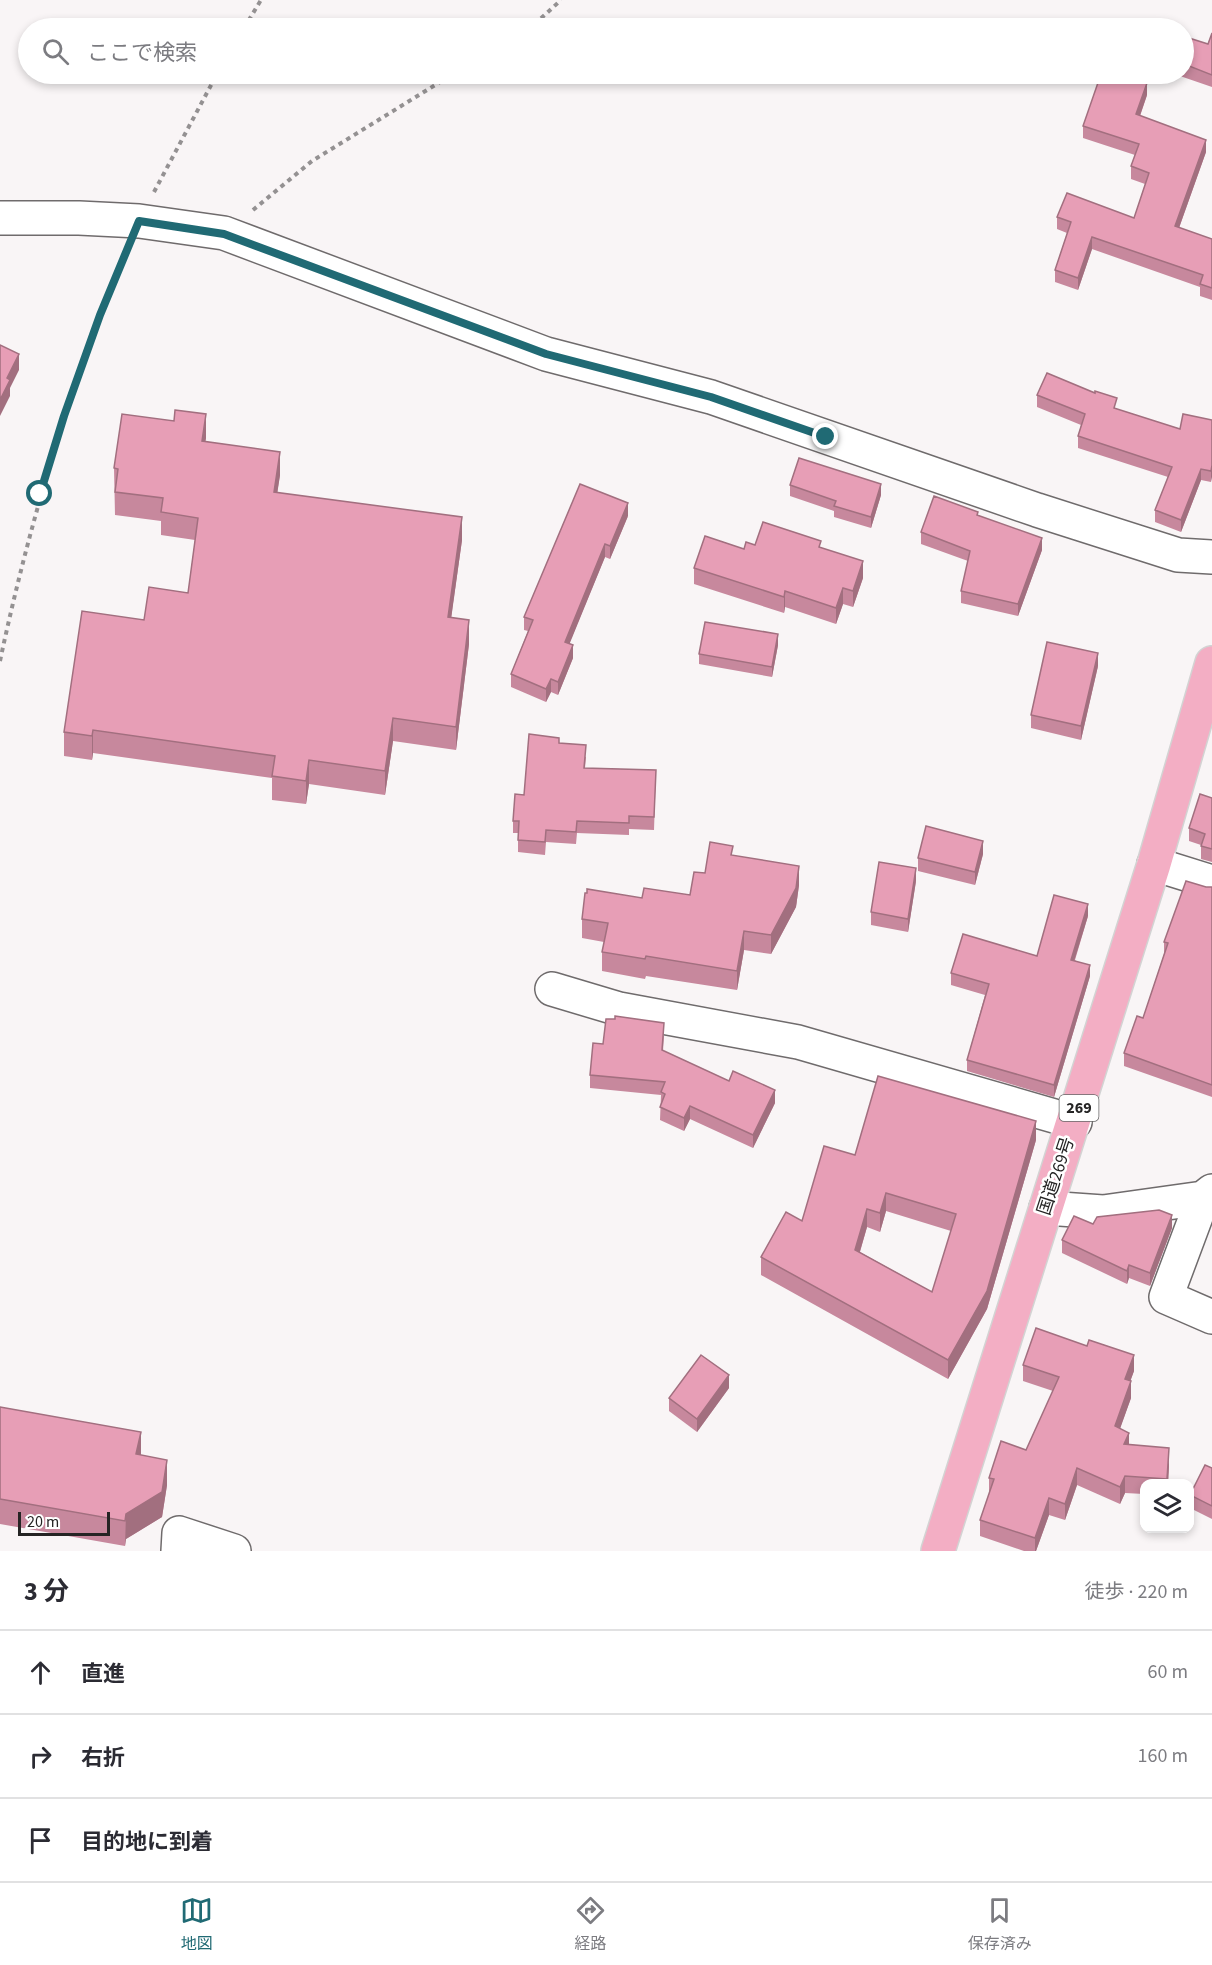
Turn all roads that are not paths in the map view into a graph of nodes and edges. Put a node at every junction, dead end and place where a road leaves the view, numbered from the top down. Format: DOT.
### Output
graph roads {
  1 [pos="0,218"];
  2 [pos="1212,557"];
  3 [pos="1212,663"];
  4 [pos="1154,864"];
  5 [pos="1212,882"];
  6 [pos="552,988"];
  7 [pos="1075,1122"];
  8 [pos="1208,1195"];
  9 [pos="1046,1208"];
  10 [pos="1212,1317"];
  11 [pos="178,1551"];
  12 [pos="234,1551"];
  13 [pos="939,1551"];
  1 -- 2 [label="street"];
  3 -- 4 [label="highway, 国道269号 / 269"];
  4 -- 5 [label="street"];
  4 -- 7 [label="highway, 国道269号 / 269"];
  6 -- 7 [label="street"];
  7 -- 9 [label="highway, 国道269号 / 269"];
  8 -- 9 [label="street"];
  8 -- 10 [label="street"];
  9 -- 13 [label="highway, 国道269号 / 269"];
  11 -- 12 [label="street"];
}
